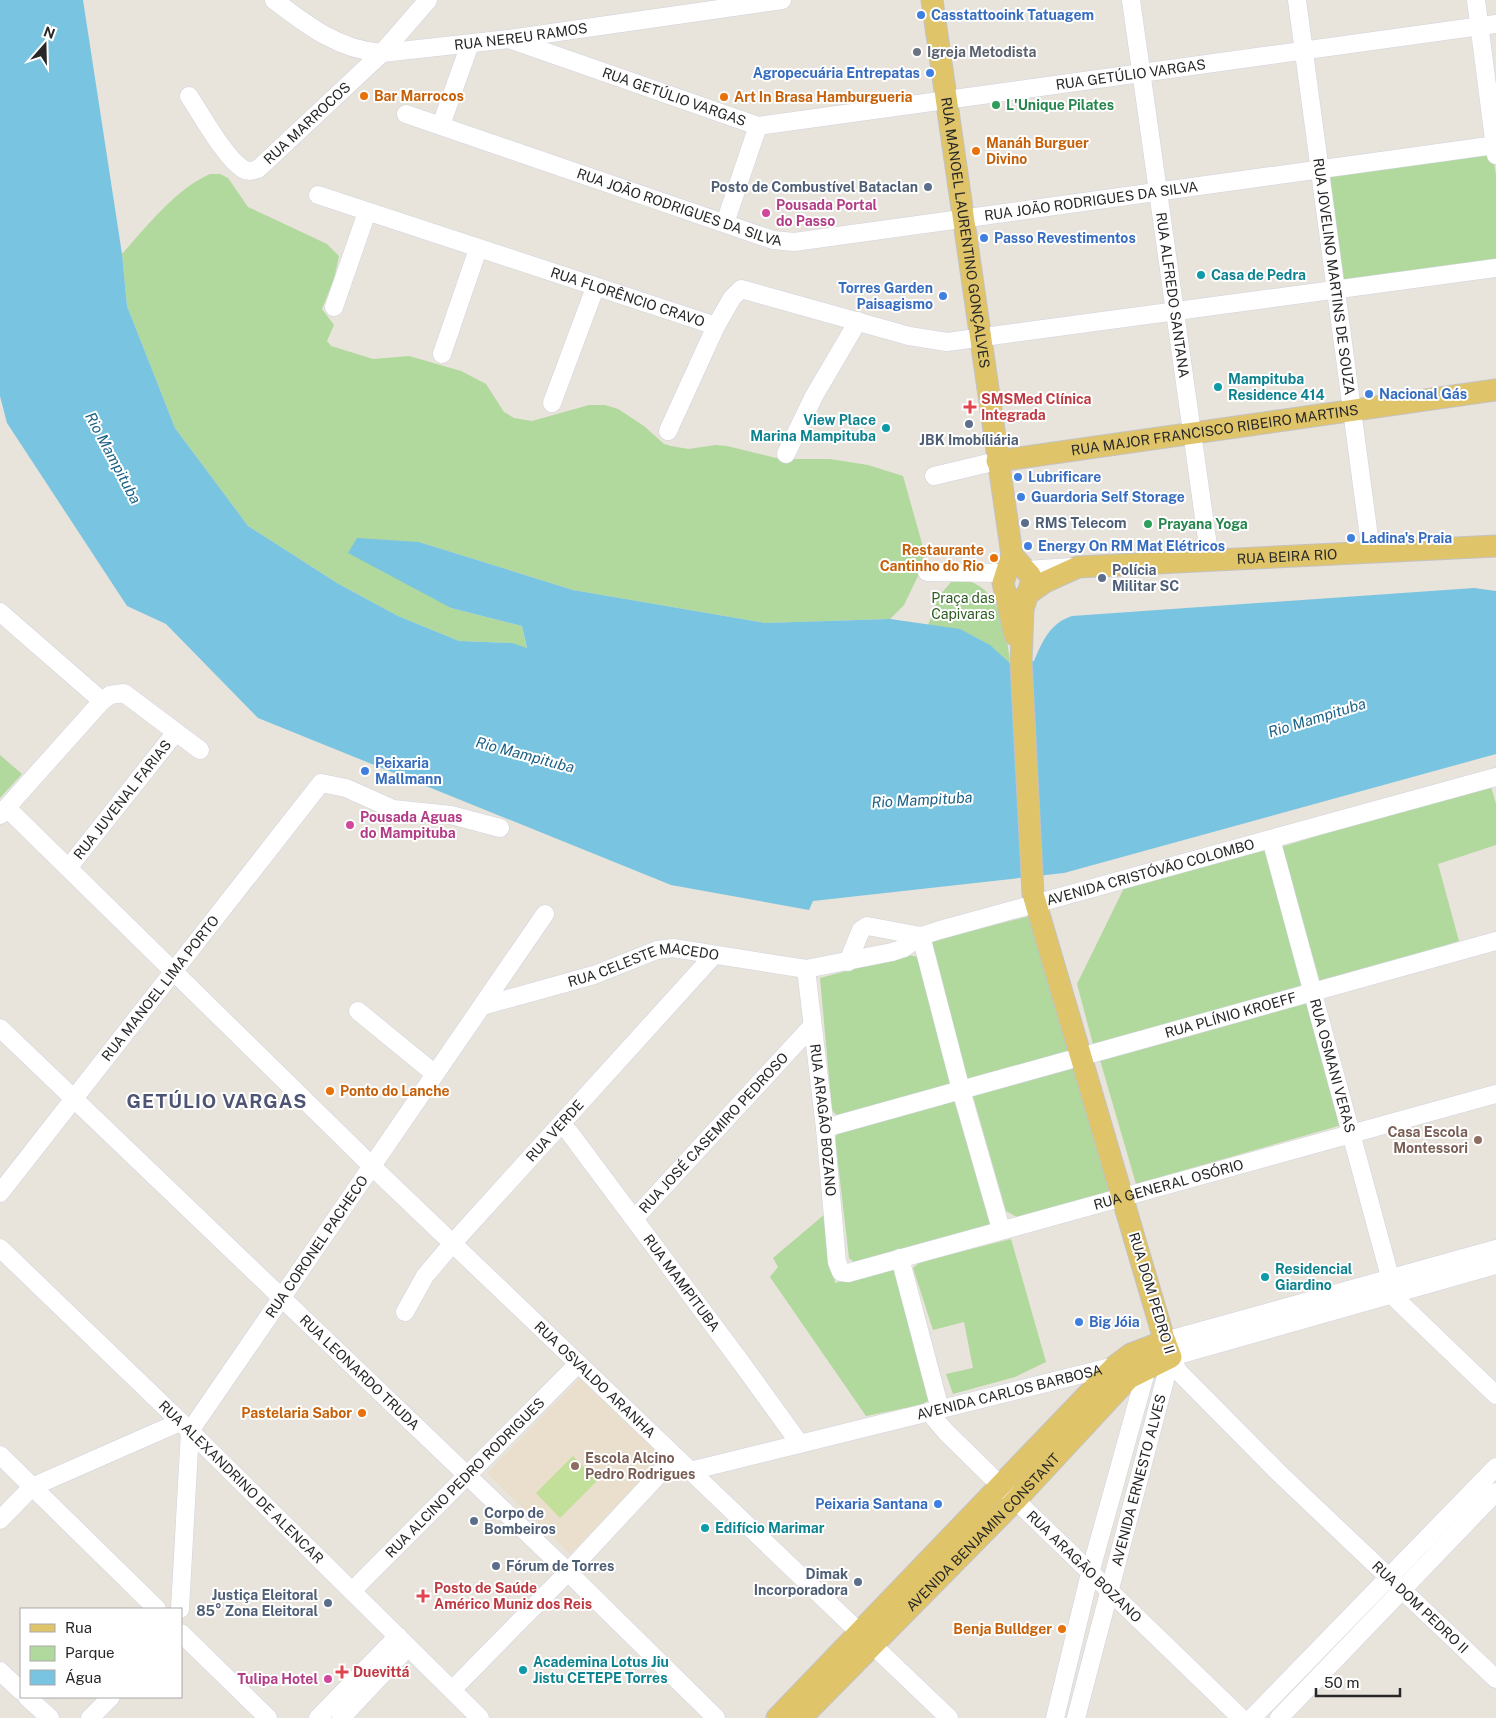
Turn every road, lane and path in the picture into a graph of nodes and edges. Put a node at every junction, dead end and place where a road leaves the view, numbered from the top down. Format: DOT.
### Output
graph roads {
  1 [pos="274,0"];
  2 [pos="428,0"];
  3 [pos="782,0"];
  4 [pos="932,0"];
  5 [pos="1130,0"];
  6 [pos="1297,0"];
  7 [pos="1476,0"];
  8 [pos="692,6"];
  9 [pos="1488,25"];
  10 [pos="509,39"];
  11 [pos="470,44"];
  12 [pos="1304,51"];
  13 [pos="382,53"];
  14 [pos="1141,73"];
  15 [pos="189,96"];
  16 [pos="946,101"];
  17 [pos="406,114"];
  18 [pos="440,125"];
  19 [pos="758,126"];
  20 [pos="1496,148"];
  21 [pos="1320,169"];
  22 [pos="1158,192"];
  23 [pos="318,196"];
  24 [pos="367,212"];
  25 [pos="963,219"];
  26 [pos="726,223"];
  27 [pos="478,248"];
  28 [pos="1496,268"];
  29 [pos="595,288"];
  30 [pos="1337,290"];
  31 [pos="334,307"];
  32 [pos="1175,312"];
  33 [pos="858,321"];
  34 [pos="716,326"];
  35 [pos="980,339"];
  36 [pos="442,354"];
  37 [pos="1496,390"];
  38 [pos="552,403"];
  39 [pos="1353,410"];
  40 [pos="668,432"];
  41 [pos="1192,433"];
  42 [pos="786,454"];
  43 [pos="998,460"];
  44 [pos="934,476"];
  45 [pos="1496,546"];
  46 [pos="1371,552"];
  47 [pos="1210,560"];
  48 [pos="1078,566"];
  49 [pos="927,572"];
  50 [pos="1012,572"];
  51 [pos="1028,594"];
  52 [pos="0,612"];
  53 [pos="1021,662"];
  54 [pos="102,701"];
  55 [pos="176,732"];
  56 [pos="200,750"];
  57 [pos="1496,778"];
  58 [pos="4,811"];
  59 [pos="500,828"];
  60 [pos="1271,838"];
  61 [pos="69,867"];
  62 [pos="1036,905"];
  63 [pos="545,914"];
  64 [pos="921,936"];
  65 [pos="1496,942"];
  66 [pos="714,955"];
  67 [pos="848,962"];
  68 [pos="806,969"];
  69 [pos="173,970"];
  70 [pos="1313,994"];
  71 [pos="482,1006"];
  72 [pos="358,1010"];
  73 [pos="812,1026"];
  74 [pos="0,1028"];
  75 [pos="1081,1057"];
  76 [pos="435,1074"];
  77 [pos="961,1090"];
  78 [pos="1496,1094"];
  79 [pos="74,1098"];
  80 [pos="561,1125"];
  81 [pos="825,1128"];
  82 [pos="1350,1133"];
  83 [pos="372,1166"];
  84 [pos="0,1193"];
  85 [pos="1122,1196"];
  86 [pos="635,1218"];
  87 [pos="1001,1230"];
  88 [pos="452,1244"];
  89 [pos="0,1248"];
  90 [pos="1496,1248"];
  91 [pos="900,1258"];
  92 [pos="1496,1264"];
  93 [pos="841,1272"];
  94 [pos="1391,1285"];
  95 [pos="282,1297"];
  96 [pos="405,1312"];
  97 [pos="1168,1349"];
  98 [pos="578,1364"];
  99 [pos="1116,1366"];
  100 [pos="1147,1368"];
  101 [pos="1496,1395"];
  102 [pos="935,1411"];
  103 [pos="185,1427"];
  104 [pos="800,1444"];
  105 [pos="1059,1454"];
  106 [pos="0,1455"];
  107 [pos="675,1457"];
  108 [pos="1496,1467"];
  109 [pos="690,1471"];
  110 [pos="466,1476"];
  111 [pos="32,1487"];
  112 [pos="1496,1492"];
  113 [pos="1008,1494"];
  114 [pos="0,1520"];
  115 [pos="568,1572"];
  116 [pos="1090,1573"];
  117 [pos="1389,1578"];
  118 [pos="1108,1590"];
  119 [pos="1402,1590"];
  120 [pos="352,1591"];
  121 [pos="156,1608"];
  122 [pos="180,1608"];
  123 [pos="182,1634"];
  124 [pos="867,1639"];
  125 [pos="403,1642"];
  126 [pos="0,1671"];
  127 [pos="1496,1680"];
  128 [pos="20,1690"];
  129 [pos="452,1690"];
  130 [pos="28,1698"];
  131 [pos="110,1698"];
  132 [pos="478,1717"];
  133 [pos="50,1718"];
  134 [pos="90,1718"];
  135 [pos="268,1718"];
  136 [pos="318,1718"];
  137 [pos="341,1718"];
  138 [pos="716,1718"];
  139 [pos="778,1718"];
  140 [pos="801,1718"];
  141 [pos="949,1718"];
  142 [pos="1055,1718"];
  143 [pos="1076,1718"];
  144 [pos="1240,1718"];
  145 [pos="1252,1718"];
  146 [pos="1279,1718"];
  1 -- 13 [label="street, RUA NEREU RAMOS"];
  2 -- 13 [label="street, RUA MARROCOS"];
  3 -- 8 [label="street, RUA NEREU RAMOS"];
  4 -- 16 [label="main road, RUA MANOEL LAURENTINO GONÇALVES"];
  5 -- 14 [label="street, RUA ALFREDO SANTANA"];
  6 -- 12 [label="street, RUA JOVELINO MARTINS DE SOUZA"];
  7 -- 9 [label="street"];
  8 -- 10 [label="street, RUA NEREU RAMOS"];
  9 -- 12 [label="street, RUA GETÚLIO VARGAS"];
  9 -- 20 [label="street"];
  10 -- 11 [label="street, RUA NEREU RAMOS"];
  10 -- 19 [label="street, RUA GETÚLIO VARGAS"];
  11 -- 13 [label="street, RUA NEREU RAMOS"];
  11 -- 18 [label="street"];
  12 -- 14 [label="street, RUA GETÚLIO VARGAS"];
  12 -- 21 [label="street, RUA JOVELINO MARTINS DE SOUZA"];
  13 -- 15 [label="street, RUA MARROCOS"];
  14 -- 16 [label="street, RUA GETÚLIO VARGAS"];
  14 -- 22 [label="street, RUA ALFREDO SANTANA"];
  16 -- 19 [label="street, RUA GETÚLIO VARGAS"];
  16 -- 25 [label="main road, RUA MANOEL LAURENTINO GONÇALVES"];
  17 -- 18 [label="street, RUA JOÃO RODRIGUES DA SILVA"];
  18 -- 26 [label="street, RUA JOÃO RODRIGUES DA SILVA"];
  19 -- 26 [label="street"];
  20 -- 21 [label="street, RUA JOÃO RODRIGUES DA SILVA"];
  21 -- 22 [label="street, RUA JOÃO RODRIGUES DA SILVA"];
  21 -- 30 [label="street, RUA JOVELINO MARTINS DE SOUZA"];
  22 -- 25 [label="street, RUA JOÃO RODRIGUES DA SILVA"];
  22 -- 32 [label="street, RUA ALFREDO SANTANA"];
  23 -- 24 [label="street, RUA FLORÊNCIO CRAVO"];
  24 -- 27 [label="street, RUA FLORÊNCIO CRAVO"];
  24 -- 31 [label="street"];
  25 -- 26 [label="street, RUA JOÃO RODRIGUES DA SILVA"];
  25 -- 35 [label="main road, RUA MANOEL LAURENTINO GONÇALVES"];
  27 -- 29 [label="street, RUA FLORÊNCIO CRAVO"];
  27 -- 36 [label="street"];
  28 -- 30 [label="street, RUA FLORÊNCIO CRAVO"];
  29 -- 34 [label="street, RUA FLORÊNCIO CRAVO"];
  29 -- 38 [label="street"];
  30 -- 32 [label="street, RUA FLORÊNCIO CRAVO"];
  30 -- 39 [label="street, RUA JOVELINO MARTINS DE SOUZA"];
  32 -- 35 [label="street, RUA FLORÊNCIO CRAVO"];
  32 -- 41 [label="street, RUA ALFREDO SANTANA"];
  33 -- 34 [label="street, RUA FLORÊNCIO CRAVO"];
  33 -- 35 [label="street, RUA FLORÊNCIO CRAVO"];
  33 -- 42 [label="street"];
  34 -- 40 [label="street"];
  35 -- 43 [label="main road, RUA MANOEL LAURENTINO GONÇALVES"];
  37 -- 39 [label="main road, RUA MAJOR FRANCISCO RIBEIRO MARTINS"];
  39 -- 41 [label="main road, RUA MAJOR FRANCISCO RIBEIRO MARTINS"];
  39 -- 46 [label="street, RUA JOVELINO MARTINS DE SOUZA"];
  41 -- 43 [label="main road, RUA MAJOR FRANCISCO RIBEIRO MARTINS"];
  41 -- 47 [label="street, RUA ALFREDO SANTANA"];
  43 -- 44 [label="street, RUA MAJOR FRANCISCO RIBEIRO MARTINS"];
  43 -- 50 [label="main road, RUA MANOEL LAURENTINO GONÇALVES"];
  45 -- 46 [label="main road, RUA BEIRA RIO"];
  46 -- 47 [label="main road, RUA BEIRA RIO"];
  47 -- 48 [label="main road, RUA BEIRA RIO"];
  48 -- 50 [label="street, RUA BEIRA RIO"];
  48 -- 51 [label="main road, RUA BEIRA RIO"];
  49 -- 50 [label="street"];
  50 -- 51 [label="main road"];
  50 -- 53 [label="main road, RUA MANOEL LAURENTINO GONÇALVES"];
  51 -- 53 [label="main road"];
  52 -- 54 [label="street"];
  53 -- 62 [label="main road, RUA DOM PEDRO II"];
  54 -- 55 [label="street"];
  54 -- 58 [label="street"];
  55 -- 56 [label="street"];
  55 -- 61 [label="street, RUA JUVENAL FARIAS"];
  57 -- 60 [label="street, AVENIDA CRISTÓVÃO COLOMBO"];
  58 -- 61 [label="street, RUA OSVALDO ARANHA"];
  59 -- 69 [label="street, RUA MANOEL LIMA PORTO"];
  60 -- 62 [label="street, AVENIDA CRISTÓVÃO COLOMBO"];
  60 -- 70 [label="street, RUA OSMANI VERAS"];
  61 -- 69 [label="street, RUA OSVALDO ARANHA"];
  62 -- 64 [label="street, AVENIDA CRISTÓVÃO COLOMBO"];
  62 -- 75 [label="main road, RUA DOM PEDRO II"];
  63 -- 71 [label="street, RUA CORONEL PACHECO"];
  64 -- 67 [label="street, AVENIDA CRISTÓVÃO COLOMBO"];
  64 -- 67 [label="street"];
  64 -- 77 [label="street"];
  65 -- 70 [label="street, RUA PLÍNIO KROEFF"];
  66 -- 68 [label="street, RUA CELESTE MACEDO"];
  66 -- 71 [label="street, RUA CELESTE MACEDO"];
  66 -- 80 [label="street, RUA VERDE"];
  67 -- 68 [label="street, AVENIDA CRISTÓVÃO COLOMBO"];
  68 -- 73 [label="street, RUA ARAGÃO BOZANO"];
  69 -- 79 [label="street, RUA MANOEL LIMA PORTO"];
  69 -- 83 [label="street, RUA OSVALDO ARANHA"];
  70 -- 75 [label="street, RUA PLÍNIO KROEFF"];
  70 -- 82 [label="street, RUA OSMANI VERAS"];
  71 -- 76 [label="street, RUA CORONEL PACHECO"];
  72 -- 76 [label="street"];
  73 -- 81 [label="street, RUA ARAGÃO BOZANO"];
  73 -- 86 [label="street, RUA JOSÉ CASEMIRO PEDROSO"];
  74 -- 79 [label="street, RUA LEONARDO TRUDA"];
  75 -- 77 [label="street, RUA PLÍNIO KROEFF"];
  75 -- 85 [label="main road, RUA DOM PEDRO II"];
  76 -- 83 [label="street, RUA CORONEL PACHECO"];
  77 -- 81 [label="street, RUA PLÍNIO KROEFF"];
  77 -- 87 [label="street"];
  78 -- 82 [label="street, RUA GENERAL OSÓRIO"];
  79 -- 84 [label="street, RUA MANOEL LIMA PORTO"];
  79 -- 95 [label="street, RUA LEONARDO TRUDA"];
  80 -- 86 [label="street, RUA MAMPITUBA"];
  80 -- 88 [label="street, RUA VERDE"];
  81 -- 93 [label="street, RUA ARAGÃO BOZANO"];
  82 -- 85 [label="street, RUA GENERAL OSÓRIO"];
  82 -- 94 [label="street, RUA OSMANI VERAS"];
  83 -- 88 [label="street, RUA OSVALDO ARANHA"];
  83 -- 95 [label="street, RUA CORONEL PACHECO"];
  85 -- 87 [label="street, RUA GENERAL OSÓRIO"];
  85 -- 97 [label="main road, RUA DOM PEDRO II"];
  86 -- 104 [label="street, RUA MAMPITUBA"];
  87 -- 91 [label="street, RUA GENERAL OSÓRIO"];
  88 -- 96 [label="street, RUA VERDE"];
  88 -- 98 [label="street, RUA OSVALDO ARANHA"];
  89 -- 103 [label="street, RUA ALEXANDRINO DE ALENCAR"];
  90 -- 94 [label="street, AVENIDA CARLOS BARBOSA"];
  91 -- 93 [label="street, RUA GENERAL OSÓRIO"];
  91 -- 102 [label="street, RUA ARAGÃO BOZANO"];
  92 -- 94 [label="street, AVENIDA CARLOS BARBOSA"];
  94 -- 97 [label="street, AVENIDA CARLOS BARBOSA"];
  94 -- 101 [label="street"];
  95 -- 103 [label="street, RUA CORONEL PACHECO"];
  95 -- 110 [label="street, RUA LEONARDO TRUDA"];
  97 -- 99 [label="main road, AVENIDA CARLOS BARBOSA"];
  97 -- 100 [label="main road, AVENIDA BENJAMIN CONSTANT"];
  97 -- 105 [label="main road"];
  97 -- 117 [label="street, RUA DOM PEDRO II"];
  97 -- 118 [label="street, AVENIDA ERNESTO ALVES"];
  98 -- 107 [label="street, RUA OSVALDO ARANHA"];
  98 -- 110 [label="street, RUA ALCINO PEDRO RODRIGUES"];
  99 -- 102 [label="street, AVENIDA CARLOS BARBOSA"];
  99 -- 113 [label="main road, AVENIDA BENJAMIN CONSTANT"];
  100 -- 105 [label="main road, AVENIDA BENJAMIN CONSTANT"];
  100 -- 116 [label="street, AVENIDA ERNESTO ALVES"];
  102 -- 104 [label="street, AVENIDA CARLOS BARBOSA"];
  102 -- 113 [label="street, RUA ARAGÃO BOZANO"];
  103 -- 111 [label="street"];
  103 -- 120 [label="street, RUA ALEXANDRINO DE ALENCAR"];
  103 -- 122 [label="street"];
  104 -- 109 [label="street, AVENIDA CARLOS BARBOSA"];
  105 -- 113 [label="main road, AVENIDA BENJAMIN CONSTANT"];
  106 -- 111 [label="street"];
  107 -- 109 [label="street, RUA OSVALDO ARANHA"];
  107 -- 115 [label="street"];
  108 -- 117 [label="street"];
  109 -- 124 [label="street, RUA OSVALDO ARANHA"];
  110 -- 115 [label="street, RUA LEONARDO TRUDA"];
  110 -- 120 [label="street, RUA ALCINO PEDRO RODRIGUES"];
  111 -- 114 [label="street"];
  111 -- 121 [label="street"];
  112 -- 119 [label="street"];
  113 -- 116 [label="street, RUA ARAGÃO BOZANO"];
  113 -- 124 [label="main road, AVENIDA BENJAMIN CONSTANT"];
  115 -- 129 [label="street"];
  115 -- 138 [label="street, RUA LEONARDO TRUDA"];
  116 -- 118 [label="street, RUA ARAGÃO BOZANO"];
  116 -- 142 [label="street, AVENIDA ERNESTO ALVES"];
  117 -- 119 [label="street, RUA DOM PEDRO II"];
  117 -- 145 [label="street"];
  118 -- 143 [label="street, AVENIDA ERNESTO ALVES"];
  118 -- 144 [label="street, RUA ARAGÃO BOZANO"];
  119 -- 127 [label="street, RUA DOM PEDRO II"];
  119 -- 146 [label="street"];
  120 -- 125 [label="street, RUA ALEXANDRINO DE ALENCAR"];
  123 -- 135 [label="street"];
  124 -- 139 [label="main road, AVENIDA BENJAMIN CONSTANT"];
  124 -- 140 [label="main road, AVENIDA BENJAMIN CONSTANT"];
  124 -- 141 [label="street, RUA OSVALDO ARANHA"];
  125 -- 129 [label="street, RUA ALEXANDRINO DE ALENCAR"];
  125 -- 136 [label="street"];
  125 -- 137 [label="street"];
  126 -- 128 [label="street"];
  129 -- 132 [label="street, RUA ALEXANDRINO DE ALENCAR"];
  130 -- 133 [label="street"];
  131 -- 134 [label="street"];
}
